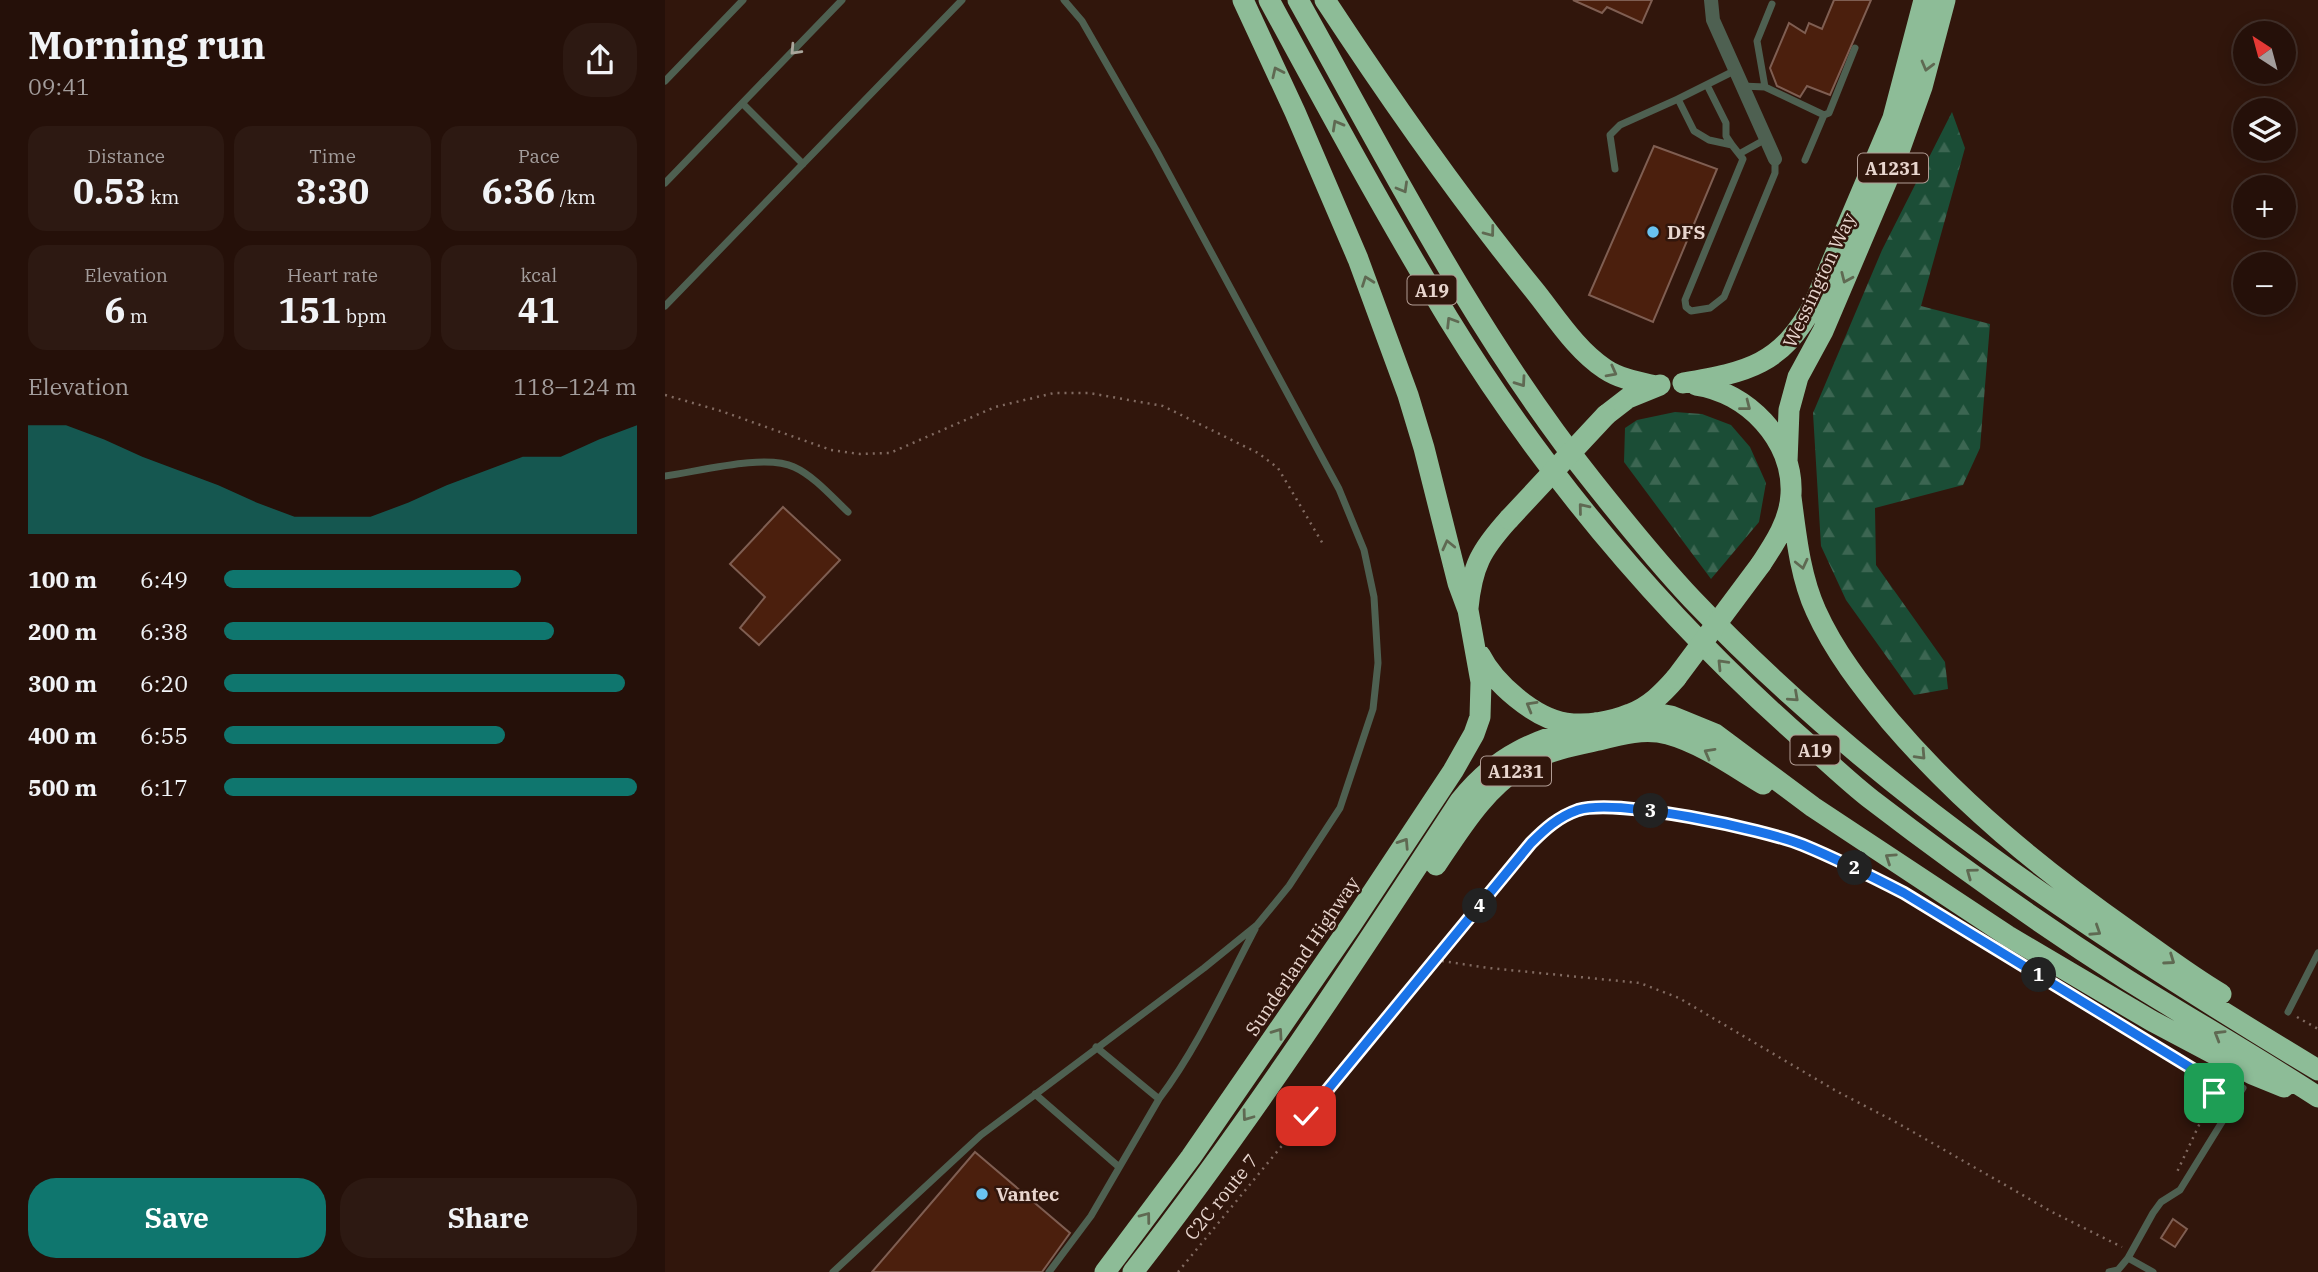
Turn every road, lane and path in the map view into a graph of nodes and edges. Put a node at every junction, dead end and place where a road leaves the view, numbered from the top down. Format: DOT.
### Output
graph roads {
  1 [pos="743,0"];
  2 [pos="842,0"];
  3 [pos="962,0"];
  4 [pos="1064,0"];
  5 [pos="1243,0"];
  6 [pos="1269,0"];
  7 [pos="1298,0"];
  8 [pos="1325,0"];
  9 [pos="1711,0"];
  10 [pos="1924,0"];
  11 [pos="1945,0"];
  12 [pos="1772,4"];
  13 [pos="1855,48"];
  14 [pos="1734,71"];
  15 [pos="665,81"];
  16 [pos="1707,85"];
  17 [pos="1741,86"];
  18 [pos="1765,87"];
  19 [pos="1678,99"];
  20 [pos="743,104"];
  21 [pos="1824,116"];
  22 [pos="1766,139"];
  23 [pos="1732,145"];
  24 [pos="1739,154"];
  25 [pos="1775,159"];
  26 [pos="1805,160"];
  27 [pos="803,164"];
  28 [pos="1615,169"];
  29 [pos="665,183"];
  30 [pos="665,306"];
  31 [pos="1683,383"];
  32 [pos="1655,386"];
  33 [pos="665,395"];
  34 [pos="1787,462"];
  35 [pos="665,476"];
  36 [pos="1791,497"];
  37 [pos="848,512"];
  38 [pos="1323,544"];
  39 [pos="1468,610"];
  40 [pos="1475,643"];
  41 [pos="1629,715"];
  42 [pos="1595,723"];
  43 [pos="1813,807"];
  44 [pos="1258,925"];
  45 [pos="1975,936"];
  46 [pos="2318,953"];
  47 [pos="1435,960"];
  48 [pos="2094,1009"];
  49 [pos="2288,1013"];
  50 [pos="1314,1020"];
  51 [pos="2318,1028"];
  52 [pos="1096,1047"];
  53 [pos="2318,1055"];
  54 [pos="2318,1070"];
  55 [pos="2243,1088"];
  56 [pos="1035,1094"];
  57 [pos="1159,1099"];
  58 [pos="2318,1099"];
  59 [pos="1119,1167"];
  60 [pos="2180,1189"];
  61 [pos="2130,1255"];
  62 [pos="2114,1271"];
  63 [pos="834,1272"];
  64 [pos="1049,1272"];
  65 [pos="1105,1272"];
  66 [pos="1133,1272"];
  67 [pos="1178,1272"];
  68 [pos="2153,1272"];
  1 -- 15 [label="lane"];
  2 -- 20 [label="lane, one-way"];
  3 -- 27 [label="lane"];
  4 -- 44 [label="lane"];
  39 -- 5 [label="highway, one-way"];
  58 -- 6 [label="highway, A19, one-way"];
  7 -- 54 [label="highway, A19, one-way"];
  8 -- 32 [label="highway, A1231, one-way"];
  9 -- 14 [label="street"];
  10 -- 31 [label="highway, Wessington Way / A1231"];
  11 -- 34 [label="highway, Wessington Way / A1231, one-way"];
  12 -- 18 [label="lane"];
  13 -- 21 [label="lane"];
  14 -- 16 [label="lane"];
  14 -- 17 [label="street"];
  16 -- 19 [label="lane"];
  16 -- 23 [label="lane"];
  17 -- 18 [label="lane"];
  17 -- 22 [label="street"];
  18 -- 21 [label="lane"];
  19 -- 23 [label="lane"];
  19 -- 28 [label="lane"];
  20 -- 27 [label="lane"];
  20 -- 29 [label="lane"];
  21 -- 26 [label="lane"];
  22 -- 24 [label="lane"];
  22 -- 25 [label="street"];
  23 -- 24 [label="lane"];
  24 -- 25 [label="lane"];
  27 -- 30 [label="lane"];
  31 -- 32 [label="highway, A1231"];
  31 -- 34 [label="highway, A1231, one-way"];
  32 -- 39 [label="highway, A1231, bridge"];
  33 -- 38 [label="path"];
  34 -- 36 [label="highway, A1231"];
  35 -- 37 [label="lane"];
  36 -- 41 [label="highway, A1231, bridge"];
  36 -- 53 [label="highway, one-way"];
  39 -- 40 [label="highway, A1231"];
  42 -- 40 [label="highway, A1231, one-way"];
  65 -- 40 [label="highway, Sunderland Highway / A1231, one-way"];
  41 -- 42 [label="highway, A1231"];
  41 -- 43 [label="highway, A1231"];
  42 -- 50 [label="highway, A1231"];
  43 -- 50 [label="highway, A1231, one-way"];
  58 -- 43 [label="highway, A1231, one-way"];
  44 -- 52 [label="lane"];
  44 -- 57 [label="lane"];
  45 -- 47 [label="path, C2C route 7"];
  46 -- 49 [label="lane"];
  47 -- 61 [label="path"];
  47 -- 67 [label="path, C2C route 7"];
  48 -- 60 [label="path"];
  49 -- 51 [label="path"];
  50 -- 66 [label="highway, A1231, one-way"];
  52 -- 56 [label="lane"];
  52 -- 57 [label="lane"];
  55 -- 60 [label="lane"];
  56 -- 59 [label="lane"];
  56 -- 63 [label="lane"];
  57 -- 59 [label="lane"];
  59 -- 64 [label="lane"];
  60 -- 61 [label="lane"];
  61 -- 62 [label="lane"];
  61 -- 68 [label="lane"];
}
